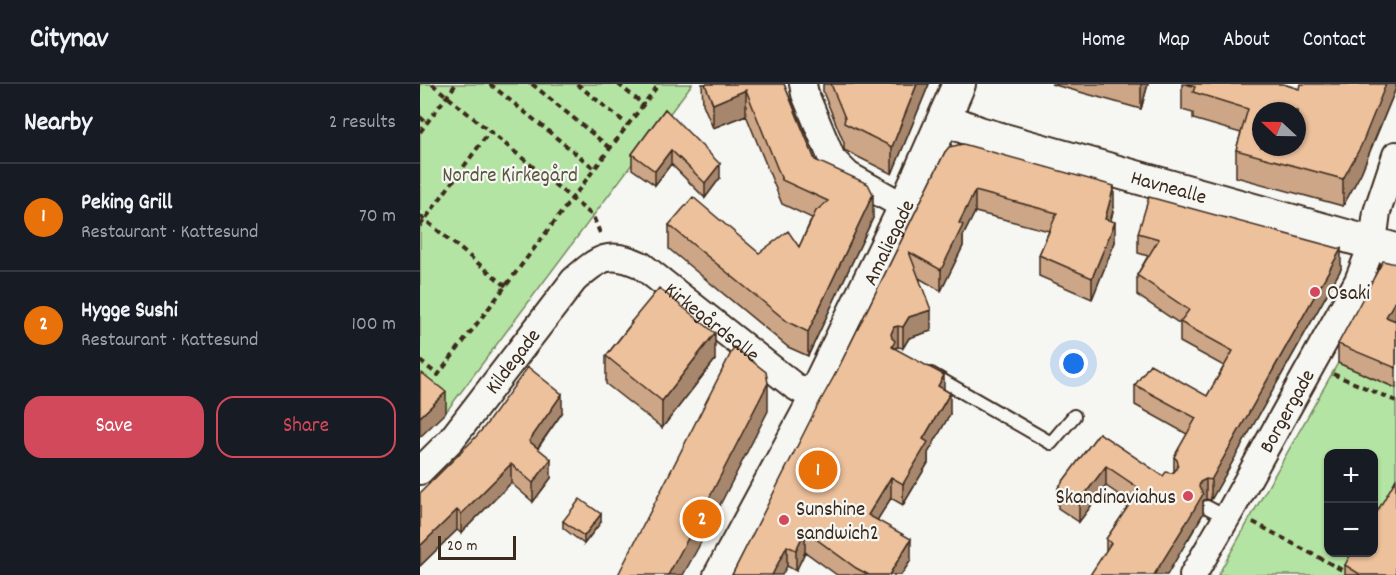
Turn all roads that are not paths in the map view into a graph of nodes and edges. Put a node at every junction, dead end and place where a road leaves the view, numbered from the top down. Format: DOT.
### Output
graph roads {
  1 [pos="802,84"];
  2 [pos="959,84"];
  3 [pos="945,119"];
  4 [pos="1396,156"];
  5 [pos="905,207"];
  6 [pos="1385,246"];
  7 [pos="609,256"];
  8 [pos="919,367"];
  9 [pos="813,397"];
  10 [pos="1074,416"];
  11 [pos="420,471"];
  12 [pos="717,575"];
  13 [pos="1193,575"];
  1 -- 5 [label="street"];
  2 -- 3 [label="street, Amaliegade"];
  3 -- 5 [label="street, Amaliegade"];
  3 -- 6 [label="street, Havnealle"];
  4 -- 6 [label="street, Borgergade"];
  5 -- 9 [label="street, Amaliegade"];
  6 -- 13 [label="street, Borgergade"];
  7 -- 9 [label="street, Kirkegårdsalle"];
  7 -- 11 [label="street, Kildegade"];
  8 -- 10 [label="lane"];
  9 -- 12 [label="street"];
}
